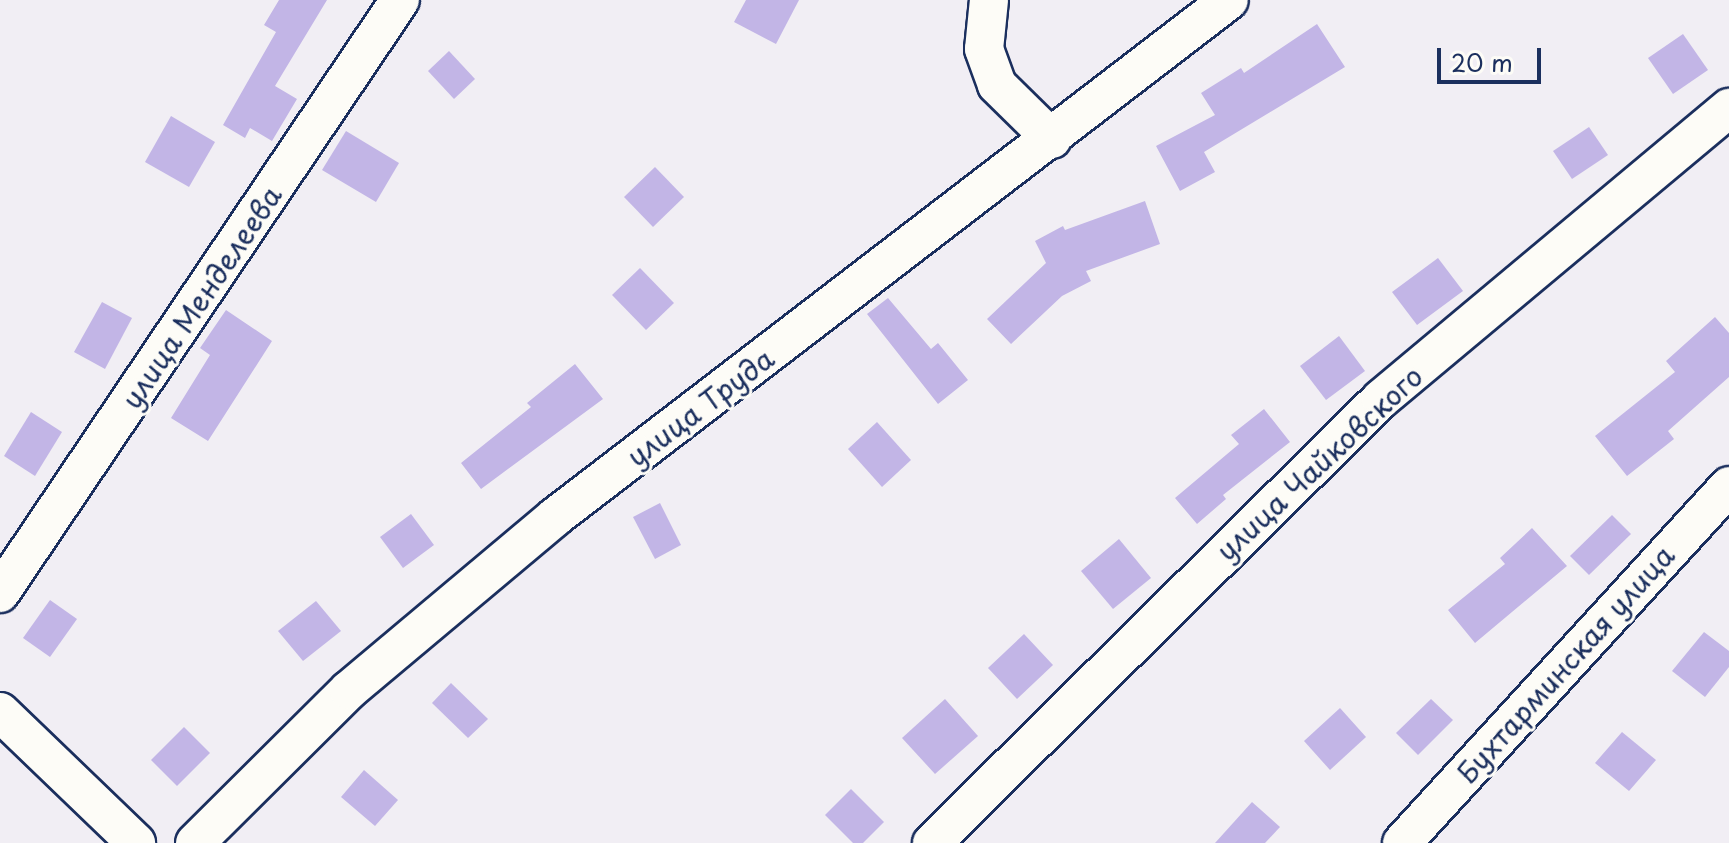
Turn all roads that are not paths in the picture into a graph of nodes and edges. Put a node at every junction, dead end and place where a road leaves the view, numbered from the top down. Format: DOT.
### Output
graph roads {
  1 [pos="400,0"];
  2 [pos="989,0"];
  3 [pos="1229,0"];
  4 [pos="1729,108"];
  5 [pos="1052,139"];
  6 [pos="1729,486"];
  7 [pos="0,593"];
  8 [pos="0,712"];
  9 [pos="136,843"];
  10 [pos="195,843"];
  11 [pos="932,843"];
  12 [pos="1402,843"];
  1 -- 7 [label="street, улица Менделеева"];
  2 -- 5 [label="street"];
  3 -- 5 [label="street, улица Труда"];
  4 -- 11 [label="street, улица Чайковского"];
  5 -- 10 [label="street, улица Труда"];
  6 -- 12 [label="street, Бухтарминская улица"];
  8 -- 9 [label="street"];
}
